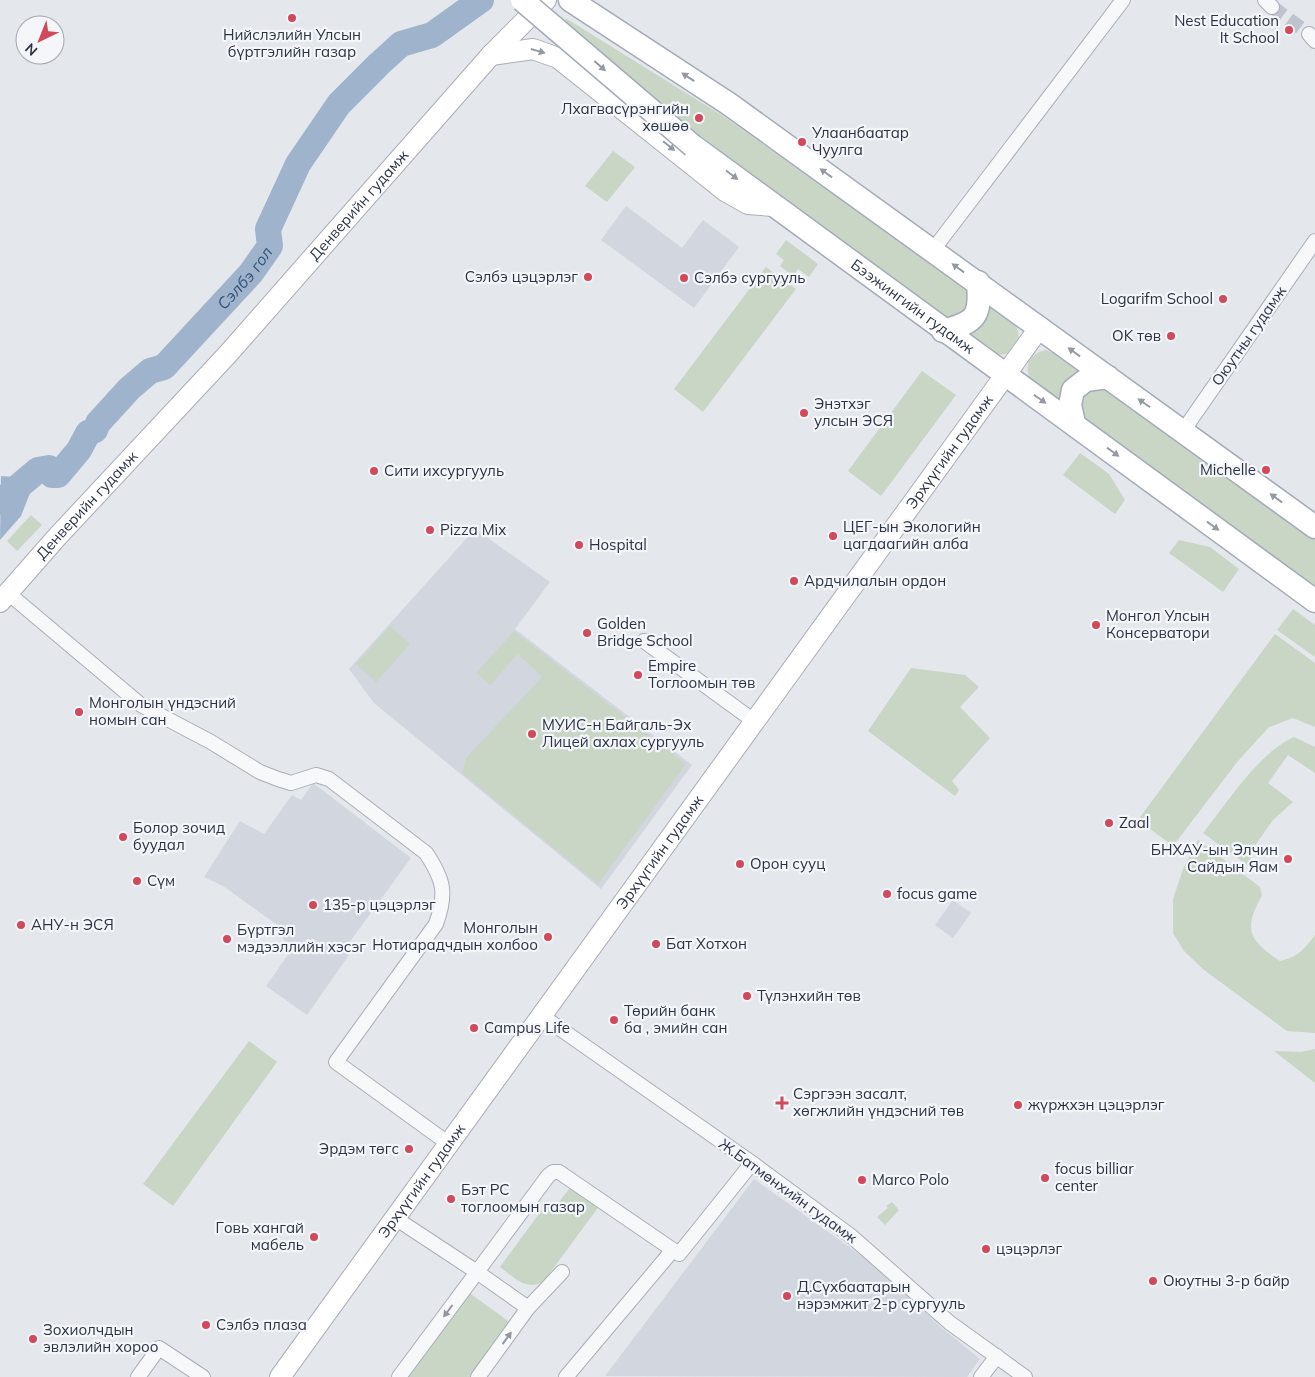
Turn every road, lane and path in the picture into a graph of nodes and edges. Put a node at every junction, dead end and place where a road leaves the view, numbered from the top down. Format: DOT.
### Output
graph roads {
  1 [pos="522,0"];
  2 [pos="546,0"];
  3 [pos="570,0"];
  4 [pos="1123,0"];
  5 [pos="491,55"];
  6 [pos="773,206"];
  7 [pos="1315,241"];
  8 [pos="933,250"];
  9 [pos="978,282"];
  10 [pos="1040,327"];
  11 [pos="943,330"];
  12 [pos="1005,375"];
  13 [pos="1108,377"];
  14 [pos="1074,423"];
  15 [pos="1183,431"];
  16 [pos="1315,527"];
  17 [pos="4,598"];
  18 [pos="1315,601"];
  19 [pos="644,641"];
  20 [pos="754,721"];
  21 [pos="542,1016"];
  22 [pos="449,1144"];
  23 [pos="752,1164"];
  24 [pos="395,1218"];
  25 [pos="672,1251"];
  26 [pos="477,1272"];
  27 [pos="562,1272"];
  28 [pos="528,1308"];
  29 [pos="997,1356"];
  30 [pos="138,1377"];
  31 [pos="203,1377"];
  32 [pos="280,1377"];
  33 [pos="399,1377"];
  34 [pos="478,1377"];
  35 [pos="566,1377"];
  36 [pos="981,1377"];
  37 [pos="1025,1377"];
  1 -- 6 [label="main road, Бээжингийн гудамж, one-way, bridge"];
  2 -- 5 [label="main road, Денверийн гудамж"];
  8 -- 3 [label="main road, one-way"];
  4 -- 8 [label="street"];
  5 -- 6 [label="main road, one-way"];
  5 -- 17 [label="main road, Денверийн гудамж"];
  6 -- 11 [label="main road, Бээжингийн гудамж"];
  7 -- 15 [label="street, Оюутны гудамж"];
  9 -- 8 [label="main road, one-way"];
  9 -- 10 [label="main road"];
  9 -- 11 [label="main road"];
  10 -- 12 [label="main road, Эрхүүгийн гудамж"];
  13 -- 10 [label="main road, one-way"];
  11 -- 12 [label="main road, Бээжингийн гудамж"];
  12 -- 14 [label="main road, Бээжингийн гудамж, one-way"];
  12 -- 20 [label="main road, Эрхүүгийн гудамж"];
  13 -- 14 [label="main road"];
  15 -- 13 [label="main road, one-way"];
  14 -- 18 [label="main road, Бээжингийн гудамж, one-way"];
  16 -- 15 [label="main road, one-way"];
  17 -- 22 [label="street"];
  19 -- 20 [label="street"];
  20 -- 21 [label="main road, Эрхүүгийн гудамж"];
  21 -- 22 [label="main road, Эрхүүгийн гудамж"];
  21 -- 23 [label="street, Ж.Батмөнхийн гудамж"];
  22 -- 24 [label="main road, Эрхүүгийн гудамж"];
  23 -- 25 [label="street"];
  23 -- 29 [label="street, Ж.Батмөнхийн гудамж"];
  24 -- 26 [label="street"];
  24 -- 32 [label="main road, Эрхүүгийн гудамж"];
  25 -- 26 [label="street"];
  25 -- 35 [label="street"];
  26 -- 28 [label="street"];
  26 -- 33 [label="street, one-way"];
  27 -- 28 [label="street"];
  34 -- 28 [label="street, one-way"];
  29 -- 36 [label="street"];
  29 -- 37 [label="street, Ж.Батмөнхийн гудамж"];
  30 -- 31 [label="street"];
}
